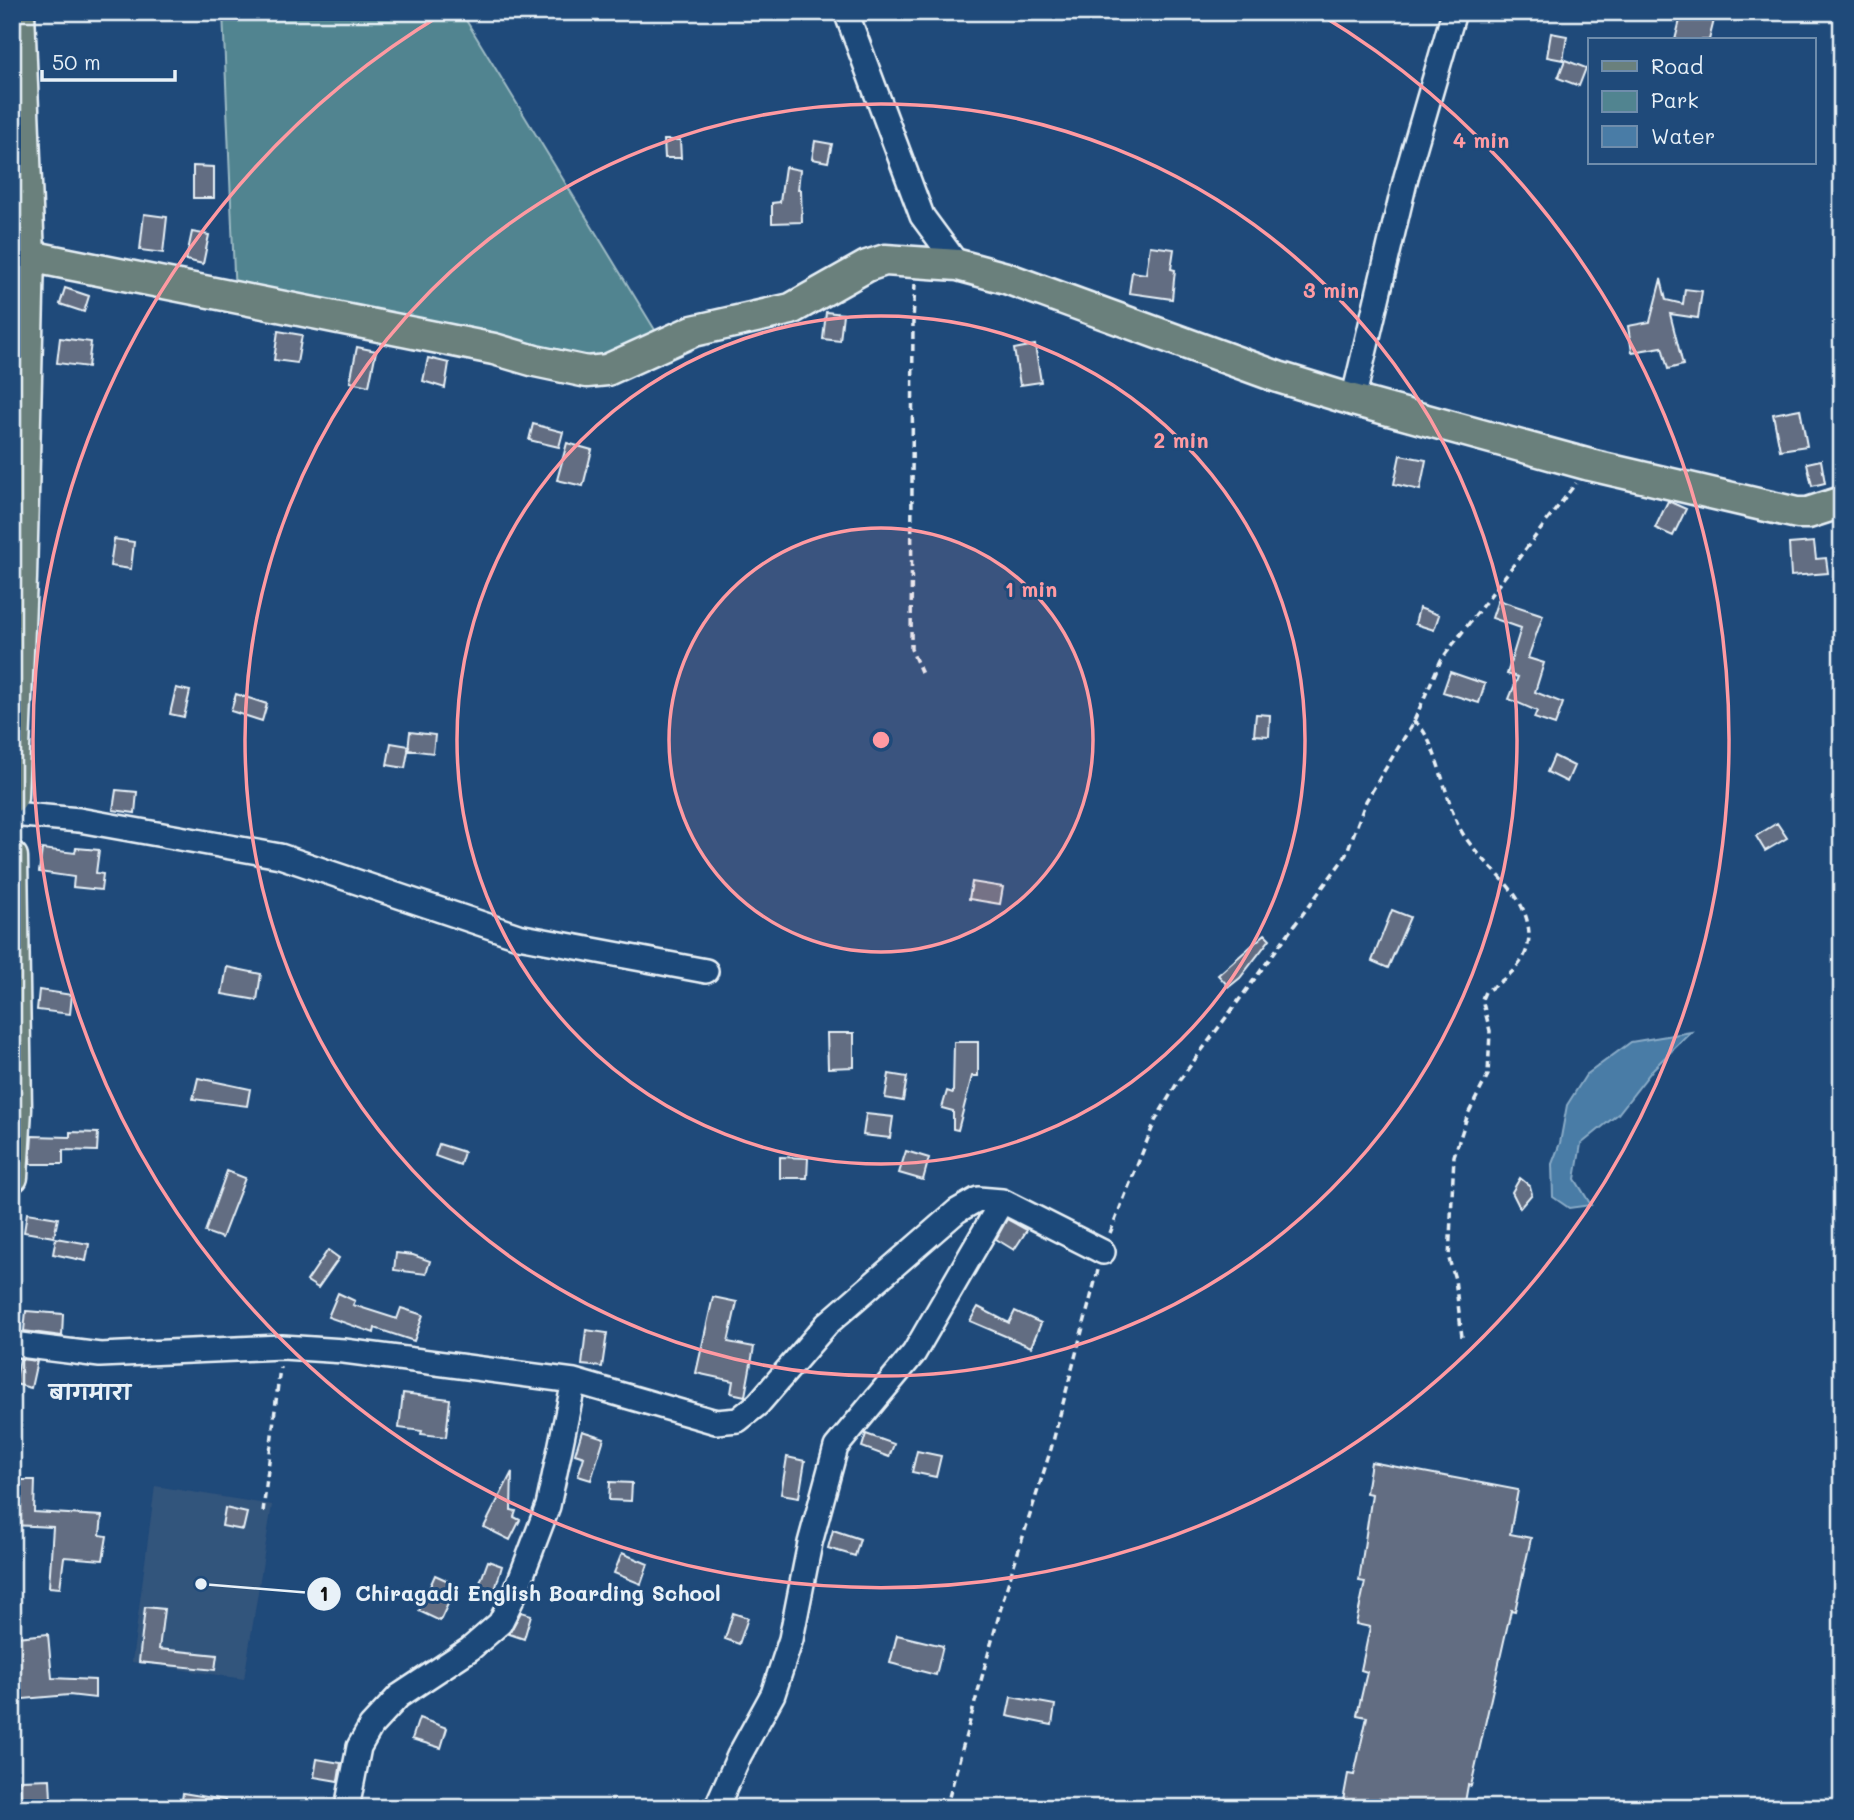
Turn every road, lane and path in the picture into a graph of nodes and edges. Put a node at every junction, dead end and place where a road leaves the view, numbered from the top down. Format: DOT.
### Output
graph roads {
  1 [pos="19,12"];
  2 [pos="1454,12"];
  3 [pos="847,13"];
  4 [pos="21,257"];
  5 [pos="917,261"];
  6 [pos="958,265"];
  7 [pos="1353,400"];
  8 [pos="1590,465"];
  9 [pos="1842,502"];
  10 [pos="922,674"];
  11 [pos="1413,723"];
  12 [pos="12,797"];
  13 [pos="12,814"];
  14 [pos="12,857"];
  15 [pos="706,971"];
  16 [pos="12,1177"];
  17 [pos="1002,1200"];
  18 [pos="1102,1252"];
  19 [pos="1462,1337"];
  20 [pos="12,1344"];
  21 [pos="282,1348"];
  22 [pos="574,1381"];
  23 [pos="263,1513"];
  24 [pos="347,1808"];
  25 [pos="716,1808"];
  26 [pos="946,1808"];
  1 -- 4 [label="main road"];
  2 -- 7 [label="street"];
  3 -- 6 [label="street"];
  4 -- 5 [label="main road"];
  4 -- 12 [label="main road"];
  5 -- 6 [label="main road"];
  5 -- 10 [label="path"];
  6 -- 7 [label="main road"];
  7 -- 8 [label="main road"];
  8 -- 9 [label="main road"];
  8 -- 11 [label="path"];
  11 -- 18 [label="path"];
  11 -- 19 [label="path"];
  13 -- 15 [label="street"];
  14 -- 16 [label="main road"];
  17 -- 18 [label="street"];
  17 -- 22 [label="street"];
  17 -- 25 [label="street"];
  18 -- 26 [label="path"];
  20 -- 21 [label="street"];
  21 -- 22 [label="street"];
  21 -- 23 [label="path"];
  22 -- 24 [label="street"];
}
